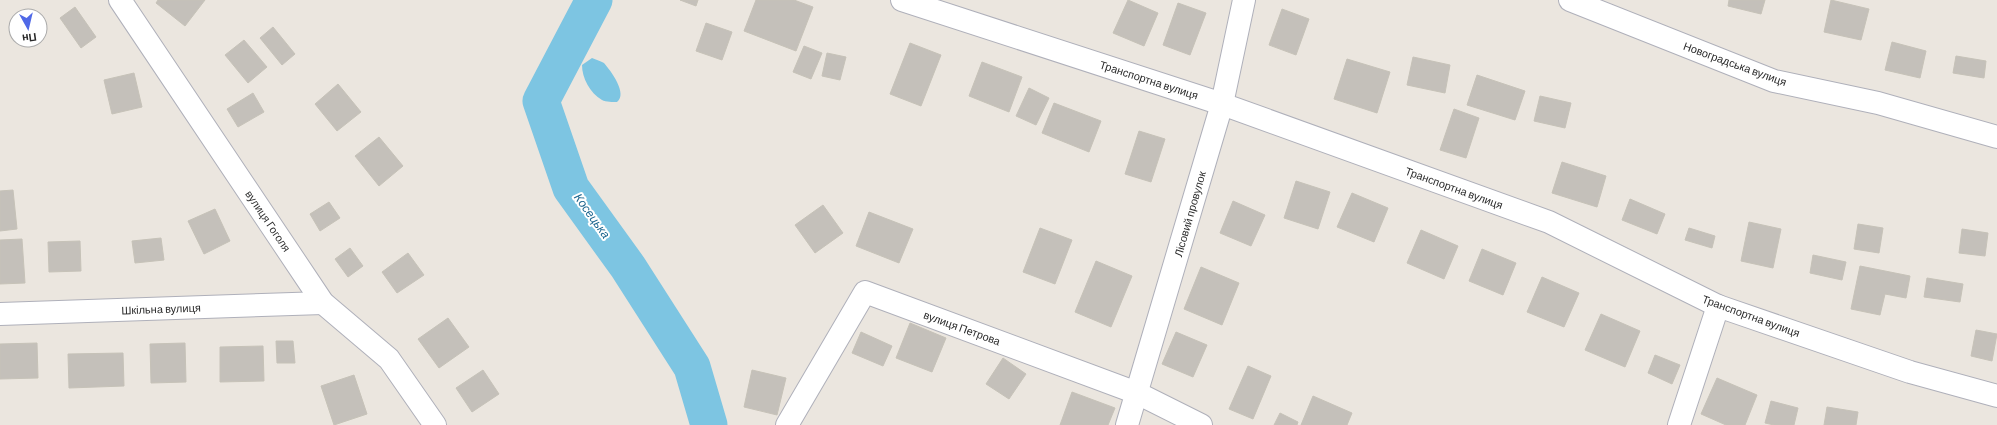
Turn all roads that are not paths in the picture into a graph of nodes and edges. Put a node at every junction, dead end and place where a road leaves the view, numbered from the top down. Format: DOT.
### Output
graph roads {
  1 [pos="120,0"];
  2 [pos="902,0"];
  3 [pos="1244,0"];
  4 [pos="1570,0"];
  5 [pos="1222,104"];
  6 [pos="1997,137"];
  7 [pos="323,303"];
  8 [pos="1718,306"];
  9 [pos="0,314"];
  10 [pos="1137,393"];
  11 [pos="1997,396"];
  12 [pos="435,425"];
  13 [pos="787,425"];
  14 [pos="1128,425"];
  15 [pos="1201,425"];
  16 [pos="1679,425"];
  1 -- 7 [label="street, вулиця Гоголя"];
  2 -- 5 [label="street, Транспортна вулиця"];
  3 -- 5 [label="street, Лісовий провулок"];
  4 -- 6 [label="street, Новоградська вулиця"];
  5 -- 8 [label="street, Транспортна вулиця"];
  5 -- 10 [label="street, Лісовий провулок"];
  7 -- 9 [label="street, Шкільна вулиця"];
  7 -- 12 [label="street, вулиця Гоголя"];
  8 -- 11 [label="street, Транспортна вулиця"];
  8 -- 16 [label="street"];
  10 -- 13 [label="street, вулиця Петрова"];
  10 -- 14 [label="street, Лісовий провулок"];
  10 -- 15 [label="street, вулиця Петрова"];
}
